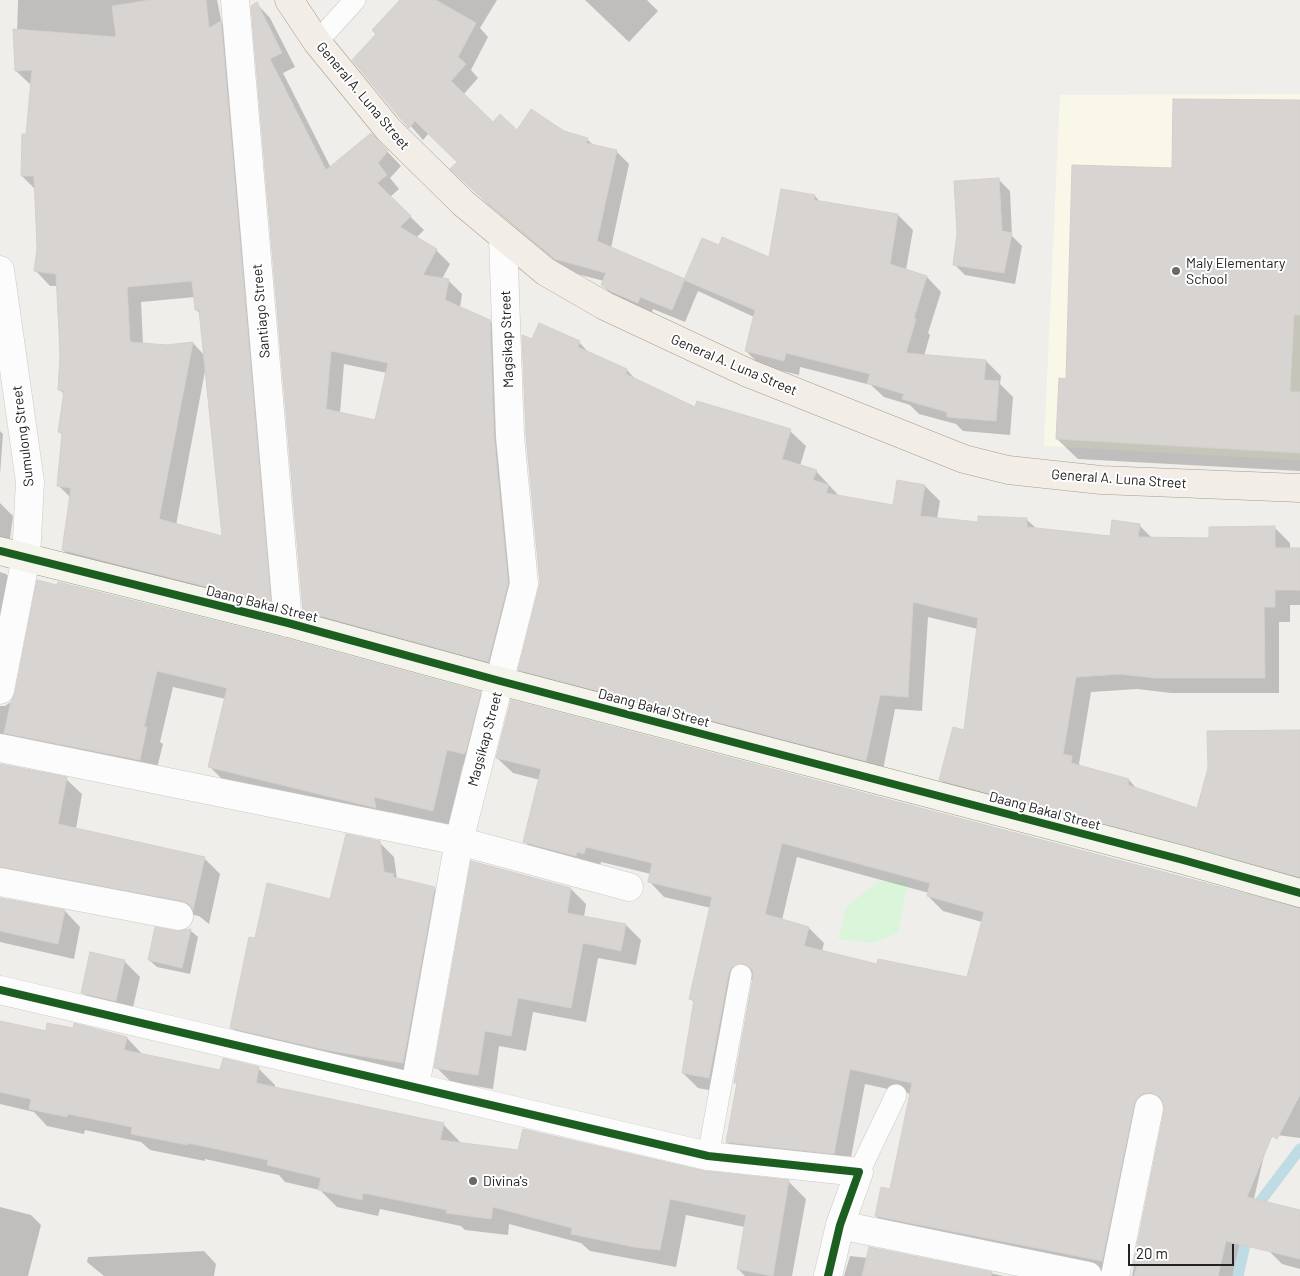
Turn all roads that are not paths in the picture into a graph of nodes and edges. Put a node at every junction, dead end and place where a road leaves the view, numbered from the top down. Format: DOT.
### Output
graph roads {
  1 [pos="235,0"];
  2 [pos="289,0"];
  3 [pos="355,0"];
  4 [pos="317,42"];
  5 [pos="503,238"];
  6 [pos="0,270"];
  7 [pos="1300,488"];
  8 [pos="0,551"];
  9 [pos="26,558"];
  10 [pos="288,623"];
  11 [pos="500,681"];
  12 [pos="0,690"];
  13 [pos="0,748"];
  14 [pos="459,841"];
  15 [pos="0,882"];
  16 [pos="629,887"];
  17 [pos="1300,893"];
  18 [pos="179,916"];
  19 [pos="741,975"];
  20 [pos="0,990"];
  21 [pos="415,1087"];
  22 [pos="896,1095"];
  23 [pos="1149,1108"];
  24 [pos="708,1156"];
  25 [pos="859,1172"];
  26 [pos="840,1225"];
  27 [pos="828,1276"];
  28 [pos="1088,1276"];
  29 [pos="1115,1276"];
  1 -- 10 [label="street, Santiago Street"];
  2 -- 4 [label="main road, General A. Luna Street"];
  3 -- 4 [label="lane"];
  4 -- 5 [label="main road, General A. Luna Street"];
  5 -- 7 [label="main road, General A. Luna Street"];
  5 -- 11 [label="street, Magsikap Street"];
  6 -- 9 [label="street, Sumulong Street"];
  8 -- 9 [label="street, Daang Bakal Street"];
  9 -- 10 [label="street, Daang Bakal Street"];
  9 -- 12 [label="street, Sumulong Street"];
  10 -- 11 [label="street, Daang Bakal Street"];
  11 -- 14 [label="street, Magsikap Street"];
  11 -- 17 [label="street, Daang Bakal Street"];
  13 -- 14 [label="street"];
  14 -- 16 [label="street"];
  14 -- 21 [label="street, Magsikap Street"];
  15 -- 18 [label="street"];
  19 -- 24 [label="lane"];
  20 -- 21 [label="street"];
  21 -- 24 [label="street"];
  22 -- 25 [label="lane"];
  23 -- 29 [label="street"];
  24 -- 25 [label="street"];
  25 -- 26 [label="street"];
  26 -- 27 [label="street"];
  26 -- 28 [label="street"];
}
